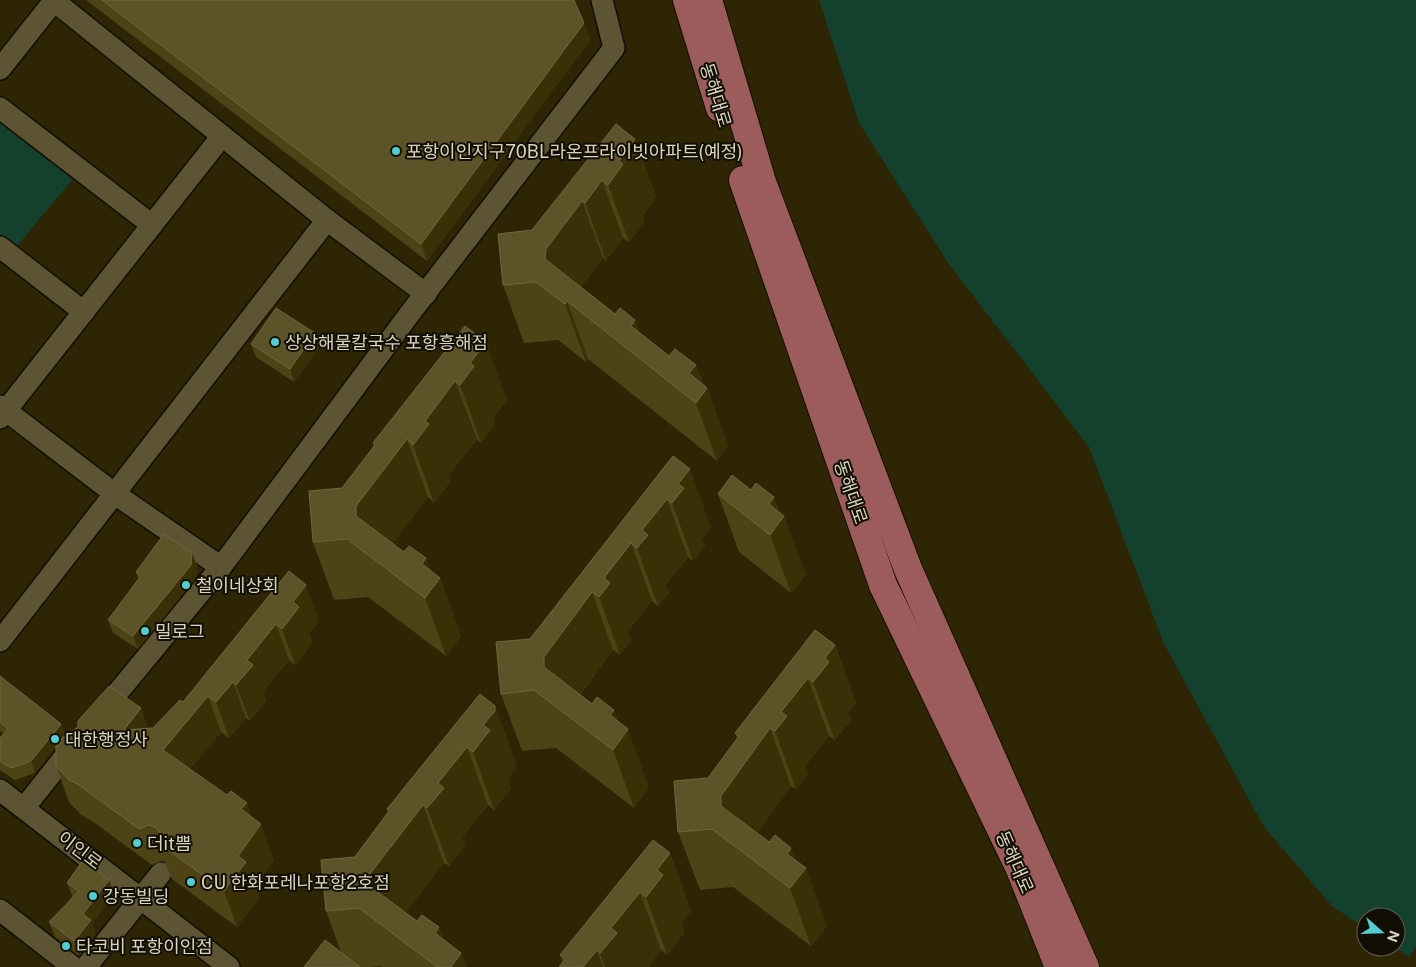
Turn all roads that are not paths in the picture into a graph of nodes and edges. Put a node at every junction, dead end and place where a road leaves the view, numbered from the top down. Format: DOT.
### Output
graph roads {
  1 [pos="53,0"];
  2 [pos="602,0"];
  3 [pos="686,0"];
  4 [pos="708,0"];
  5 [pos="0,69"];
  6 [pos="0,108"];
  7 [pos="222,136"];
  8 [pos="327,220"];
  9 [pos="152,225"];
  10 [pos="0,247"];
  11 [pos="426,294"];
  12 [pos="84,312"];
  13 [pos="2,412"];
  14 [pos="114,494"];
  15 [pos="221,567"];
  16 [pos="0,641"];
  17 [pos="0,790"];
  18 [pos="24,808"];
  19 [pos="161,873"];
  20 [pos="142,898"];
  21 [pos="0,910"];
  22 [pos="74,967"];
  23 [pos="86,967"];
  24 [pos="229,967"];
  25 [pos="1059,967"];
  26 [pos="1085,967"];
  1 -- 5 [label="street"];
  1 -- 7 [label="street"];
  2 -- 11 [label="street"];
  3 -- 25 [label="main road, 동해대로"];
  4 -- 26 [label="main road"];
  6 -- 9 [label="street"];
  7 -- 8 [label="street"];
  7 -- 9 [label="street"];
  8 -- 11 [label="street"];
  8 -- 14 [label="street"];
  9 -- 12 [label="street"];
  10 -- 12 [label="street"];
  11 -- 15 [label="street"];
  12 -- 13 [label="street"];
  13 -- 14 [label="street"];
  14 -- 15 [label="street"];
  14 -- 16 [label="street"];
  15 -- 18 [label="street"];
  17 -- 18 [label="street, 이인로"];
  18 -- 20 [label="street, 이인로"];
  19 -- 20 [label="street"];
  20 -- 23 [label="street"];
  20 -- 24 [label="street, 이인로"];
  21 -- 22 [label="street"];
}
